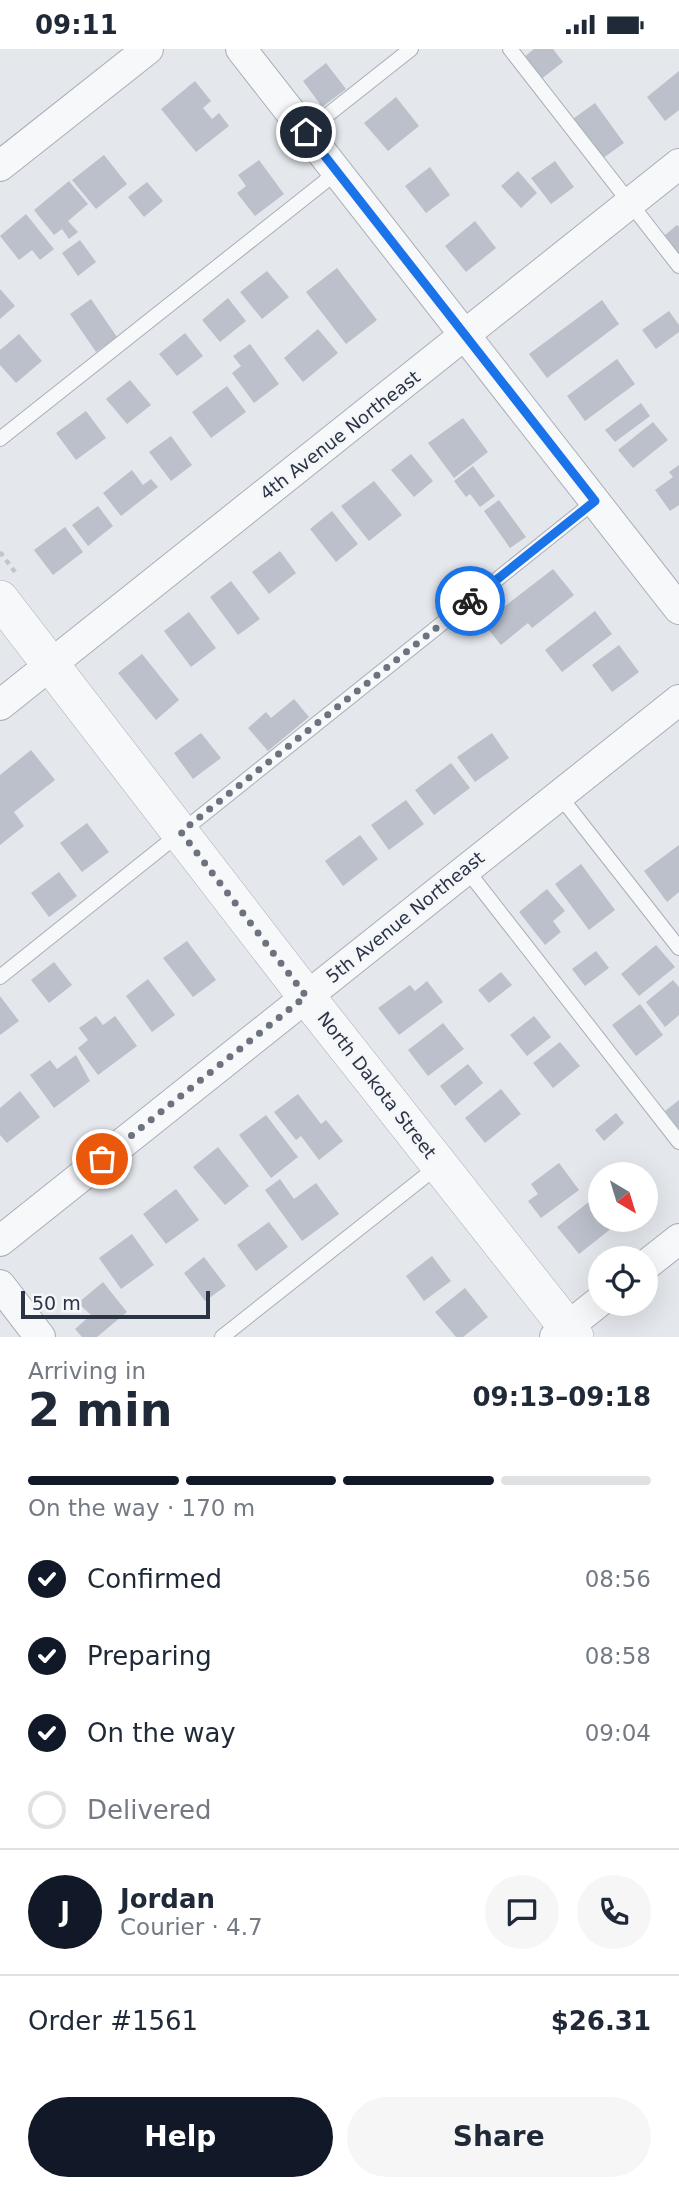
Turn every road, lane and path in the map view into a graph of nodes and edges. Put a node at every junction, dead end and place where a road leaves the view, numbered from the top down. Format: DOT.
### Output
graph roads {
  1 [pos="148,49"];
  2 [pos="241,49"];
  3 [pos="411,49"];
  4 [pos="510,49"];
  5 [pos="306,132"];
  6 [pos="679,164"];
  7 [pos="0,166"];
  8 [pos="337,172"];
  9 [pos="630,203"];
  10 [pos="679,266"];
  11 [pos="466,335"];
  12 [pos="0,439"];
  13 [pos="595,501"];
  14 [pos="0,599"];
  15 [pos="679,609"];
  16 [pos="51,664"];
  17 [pos="679,699"];
  18 [pos="0,705"];
  19 [pos="558,795"];
  20 [pos="181,832"];
  21 [pos="466,869"];
  22 [pos="679,948"];
  23 [pos="0,977"];
  24 [pos="306,996"];
  25 [pos="679,1142"];
  26 [pos="439,1165"];
  27 [pos="679,1239"];
  28 [pos="0,1241"];
  29 [pos="658,1256"];
  30 [pos="0,1285"];
  31 [pos="588,1313"];
  32 [pos="566,1334"];
  33 [pos="40,1337"];
  34 [pos="222,1337"];
  1 -- 7 [label="street"];
  2 -- 5 [label="street"];
  3 -- 5 [label="lane"];
  4 -- 9 [label="lane"];
  5 -- 8 [label="street"];
  6 -- 9 [label="street, 4th Avenue Northeast"];
  8 -- 11 [label="street"];
  8 -- 12 [label="lane"];
  9 -- 10 [label="lane"];
  9 -- 11 [label="street, 4th Avenue Northeast"];
  11 -- 13 [label="street"];
  11 -- 16 [label="street, 4th Avenue Northeast"];
  13 -- 15 [label="street"];
  13 -- 20 [label="lane"];
  14 -- 16 [label="street, North Dakota Street"];
  16 -- 18 [label="street, 4th Avenue Northeast"];
  16 -- 20 [label="street, North Dakota Street"];
  17 -- 19 [label="street, 5th Avenue Northeast"];
  19 -- 21 [label="street, 5th Avenue Northeast"];
  19 -- 22 [label="lane"];
  20 -- 23 [label="lane"];
  20 -- 24 [label="street, North Dakota Street"];
  21 -- 24 [label="street, 5th Avenue Northeast"];
  21 -- 25 [label="lane"];
  24 -- 26 [label="street, North Dakota Street"];
  24 -- 28 [label="street, 5th Avenue Northeast"];
  26 -- 32 [label="street, North Dakota Street"];
  26 -- 34 [label="lane"];
  27 -- 29 [label="street"];
  30 -- 33 [label="street"];
  31 -- 32 [label="street"];
}
